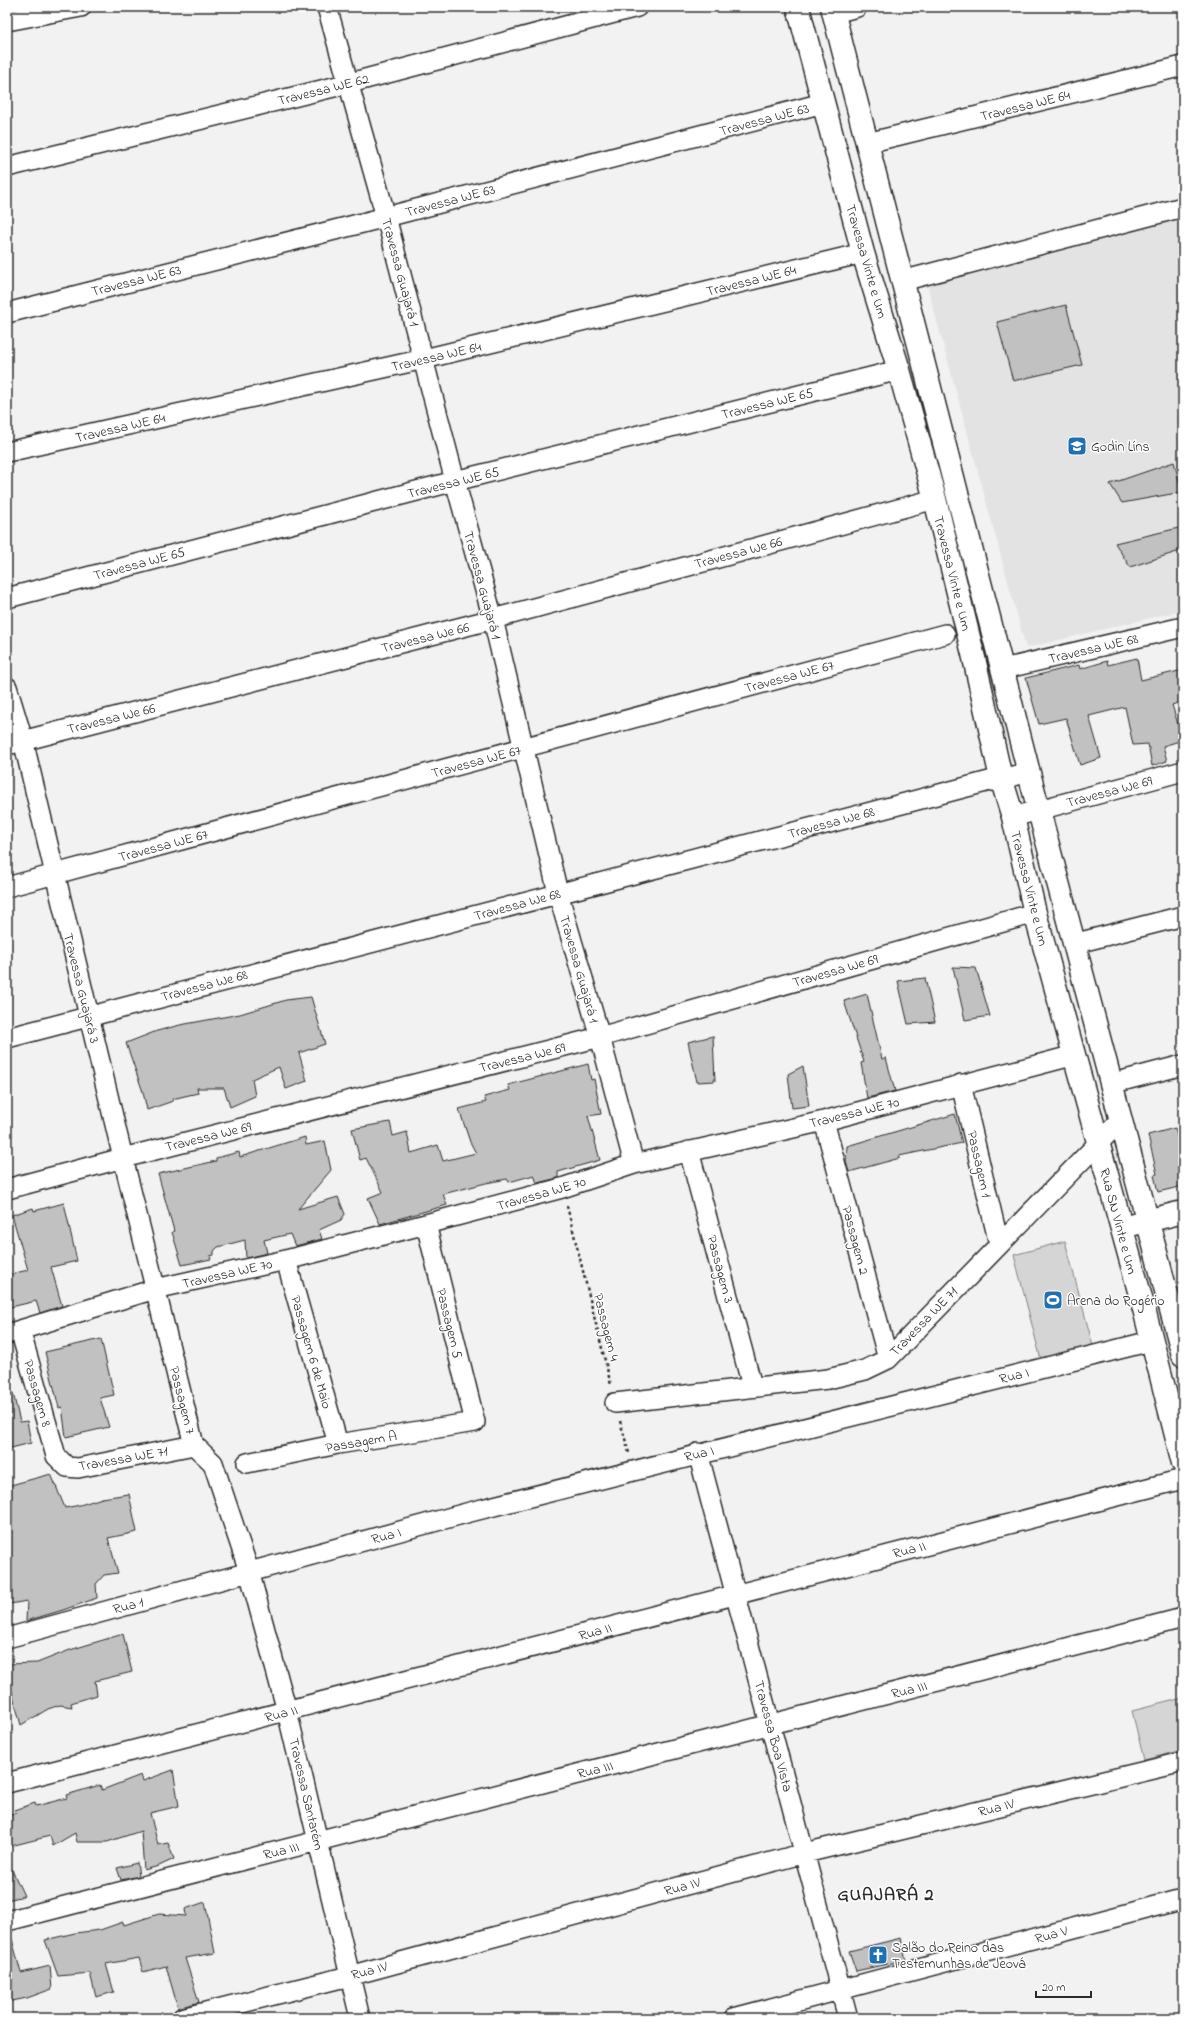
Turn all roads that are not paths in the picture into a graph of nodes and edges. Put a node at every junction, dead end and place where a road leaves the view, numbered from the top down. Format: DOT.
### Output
graph roads {
  1 [pos="81,7"];
  2 [pos="327,7"];
  3 [pos="637,7"];
  4 [pos="798,7"];
  5 [pos="857,7"];
  6 [pos="833,10"];
  7 [pos="7,21"];
  8 [pos="1183,66"];
  9 [pos="350,83"];
  10 [pos="823,103"];
  11 [pos="867,143"];
  12 [pos="7,167"];
  13 [pos="1183,207"];
  14 [pos="386,217"];
  15 [pos="863,253"];
  16 [pos="902,281"];
  17 [pos="7,313"];
  18 [pos="424,359"];
  19 [pos="899,370"];
  20 [pos="7,452"];
  21 [pos="455,481"];
  22 [pos="935,499"];
  23 [pos="7,598"];
  24 [pos="493,619"];
  25 [pos="1183,627"];
  26 [pos="945,634"];
  27 [pos="1003,669"];
  28 [pos="7,686"];
  29 [pos="1012,704"];
  30 [pos="985,710"];
  31 [pos="15,742"];
  32 [pos="522,749"];
  33 [pos="1183,771"];
  34 [pos="1029,773"];
  35 [pos="1002,778"];
  36 [pos="1040,809"];
  37 [pos="1013,817"];
  38 [pos="1053,866"];
  39 [pos="1025,872"];
  40 [pos="54,874"];
  41 [pos="7,887"];
  42 [pos="558,893"];
  43 [pos="1035,913"];
  44 [pos="1183,916"];
  45 [pos="1073,944"];
  46 [pos="88,1016"];
  47 [pos="600,1037"];
  48 [pos="7,1038"];
  49 [pos="1075,1055"];
  50 [pos="1183,1064"];
  51 [pos="961,1084"];
  52 [pos="1110,1084"];
  53 [pos="824,1121"];
  54 [pos="1120,1121"];
  55 [pos="1098,1142"];
  56 [pos="689,1151"];
  57 [pos="123,1158"];
  58 [pos="634,1164"];
  59 [pos="7,1189"];
  60 [pos="1183,1212"];
  61 [pos="1148,1220"];
  62 [pos="426,1224"];
  63 [pos="1120,1228"];
  64 [pos="999,1244"];
  65 [pos="286,1260"];
  66 [pos="156,1289"];
  67 [pos="13,1332"];
  68 [pos="1151,1341"];
  69 [pos="1183,1355"];
  70 [pos="888,1358"];
  71 [pos="752,1386"];
  72 [pos="615,1403"];
  73 [pos="475,1422"];
  74 [pos="338,1444"];
  75 [pos="194,1445"];
  76 [pos="698,1453"];
  77 [pos="56,1456"];
  78 [pos="247,1463"];
  79 [pos="1183,1463"];
  80 [pos="1183,1479"];
  81 [pos="249,1571"];
  82 [pos="736,1594"];
  83 [pos="1183,1618"];
  84 [pos="7,1638"];
  85 [pos="288,1711"];
  86 [pos="771,1724"];
  87 [pos="1183,1762"];
  88 [pos="7,1783"];
  89 [pos="318,1841"];
  90 [pos="805,1853"];
  91 [pos="1183,1899"];
  92 [pos="7,1921"];
  93 [pos="349,1976"];
  94 [pos="841,1988"];
  95 [pos="182,2018"];
  96 [pos="360,2018"];
  97 [pos="734,2018"];
  98 [pos="848,2018"];
  1 -- 7 [label="street"];
  2 -- 9 [label="street, Travessa Guajará 1"];
  3 -- 9 [label="street, Travessa WE 62"];
  4 -- 10 [label="main road, Travessa Vinte e Um"];
  5 -- 6 [label="street"];
  6 -- 11 [label="main road, Travessa Vinte e Um"];
  8 -- 11 [label="street, Travessa WE 64"];
  9 -- 12 [label="street, Travessa WE 62"];
  9 -- 14 [label="street, Travessa Guajará 1"];
  10 -- 14 [label="street, Travessa WE 63"];
  10 -- 15 [label="main road, Travessa Vinte e Um"];
  11 -- 16 [label="main road, Travessa Vinte e Um"];
  13 -- 16 [label="street"];
  14 -- 17 [label="street, Travessa WE 63"];
  14 -- 18 [label="street, Travessa Guajará 1"];
  15 -- 18 [label="street, Travessa WE 64"];
  15 -- 19 [label="main road, Travessa Vinte e Um"];
  16 -- 27 [label="main road, Travessa Vinte e Um"];
  18 -- 20 [label="street, Travessa WE 64"];
  18 -- 21 [label="street, Travessa Guajará 1"];
  19 -- 21 [label="street, Travessa WE 65"];
  19 -- 22 [label="main road, Travessa Vinte e Um"];
  21 -- 23 [label="street, Travessa WE 65"];
  21 -- 24 [label="street, Travessa Guajará 1"];
  22 -- 24 [label="street, Travessa We 66"];
  22 -- 30 [label="main road, Travessa Vinte e Um"];
  24 -- 31 [label="street, Travessa We 66"];
  24 -- 32 [label="street, Travessa Guajará 1"];
  25 -- 27 [label="street, Travessa WE 68"];
  26 -- 32 [label="street, Travessa WE 67"];
  27 -- 29 [label="main road, Travessa Vinte e Um"];
  28 -- 31 [label="street, Travessa Guajará 3"];
  29 -- 30 [label="main road"];
  29 -- 34 [label="main road, Travessa Vinte e Um"];
  30 -- 35 [label="main road, Travessa Vinte e Um"];
  31 -- 40 [label="street, Travessa Guajará 3"];
  32 -- 40 [label="street, Travessa WE 67"];
  32 -- 42 [label="street, Travessa Guajará 1"];
  33 -- 36 [label="street, Travessa We 69"];
  34 -- 35 [label="street, Travessa We 68"];
  34 -- 36 [label="main road, Travessa Vinte e Um"];
  35 -- 37 [label="main road, Travessa Vinte e Um"];
  35 -- 42 [label="street, Travessa We 68"];
  36 -- 37 [label="street, Travessa We 69"];
  36 -- 38 [label="main road, Travessa Vinte e Um"];
  37 -- 39 [label="main road, Travessa Vinte e Um"];
  38 -- 39 [label="main road"];
  38 -- 45 [label="main road, Travessa Vinte e Um"];
  39 -- 43 [label="main road, Travessa Vinte e Um"];
  40 -- 41 [label="street, Travessa WE 67"];
  40 -- 46 [label="street, Travessa Guajará 3"];
  42 -- 46 [label="street, Travessa We 68"];
  42 -- 47 [label="street, Travessa Guajará 1"];
  43 -- 47 [label="street, Travessa We 69"];
  43 -- 49 [label="main road, Travessa Vinte e Um"];
  44 -- 45 [label="street"];
  45 -- 52 [label="main road, Travessa Vinte e Um"];
  46 -- 48 [label="street, Travessa We 68"];
  46 -- 57 [label="street, Travessa Guajará 3"];
  47 -- 57 [label="street, Travessa We 69"];
  47 -- 58 [label="street, Travessa Guajará 1"];
  49 -- 51 [label="street, Travessa WE 70"];
  49 -- 55 [label="main road, Travessa Vinte e Um"];
  50 -- 52 [label="street"];
  51 -- 53 [label="street, Travessa WE 70"];
  51 -- 64 [label="street, Passagem 1"];
  52 -- 54 [label="main road, Travessa Vinte e Um"];
  53 -- 56 [label="street, Travessa WE 70"];
  53 -- 70 [label="street, Passagem 2"];
  54 -- 55 [label="street, Travessa WE 71"];
  54 -- 61 [label="main road, Rua SN Vinte e Um"];
  55 -- 63 [label="main road, Rua SN Vinte e Um"];
  55 -- 64 [label="street, Travessa WE 71"];
  56 -- 58 [label="street, Travessa WE 70"];
  56 -- 71 [label="street, Passagem 3"];
  57 -- 59 [label="street, Travessa We 69"];
  57 -- 66 [label="street, Travessa Guajará 3"];
  58 -- 62 [label="street, Travessa WE 70"];
  60 -- 61 [label="main road"];
  61 -- 63 [label="main road"];
  61 -- 69 [label="main road, Rua SN Vinte e Um"];
  62 -- 65 [label="street, Travessa WE 70"];
  62 -- 73 [label="street, Passagem 5"];
  63 -- 68 [label="main road, Rua SN Vinte e Um"];
  64 -- 70 [label="street, Travessa WE 71"];
  65 -- 66 [label="street, Travessa WE 70"];
  65 -- 74 [label="street, Passagem 6 de Maio"];
  66 -- 67 [label="street, Travessa WE 70"];
  66 -- 75 [label="street, Passagem 7"];
  67 -- 77 [label="street, Passagem 8"];
  68 -- 76 [label="street, Rua I"];
  68 -- 79 [label="main road, Rua SN Vinte e Um"];
  70 -- 71 [label="street, Travessa WE 71"];
  71 -- 72 [label="street, Travessa WE 71"];
  73 -- 74 [label="street, Passagem A"];
  74 -- 78 [label="street, Passagem A"];
  75 -- 77 [label="street, Travessa WE 71"];
  75 -- 81 [label="street, Passagem 7"];
  76 -- 81 [label="street, Rua I"];
  76 -- 82 [label="street, Travessa Boa Vista"];
  80 -- 82 [label="street, Rua II"];
  81 -- 84 [label="street, Rua 1"];
  81 -- 85 [label="street, Travessa Santarém"];
  82 -- 85 [label="street, Rua II"];
  82 -- 86 [label="street, Travessa Boa Vista"];
  83 -- 86 [label="street, Rua III"];
  85 -- 88 [label="street, Rua II"];
  85 -- 89 [label="street, Travessa Santarém"];
  86 -- 89 [label="street, Rua III"];
  86 -- 90 [label="street, Travessa Boa Vista"];
  87 -- 90 [label="street, Rua IV"];
  89 -- 92 [label="street, Rua III"];
  89 -- 93 [label="street, Travessa Santarém"];
  90 -- 93 [label="street, Rua IV"];
  90 -- 94 [label="street, Travessa Boa Vista"];
  91 -- 94 [label="street, Rua V"];
  93 -- 95 [label="street, Rua IV"];
  93 -- 96 [label="street, Travessa Santarém"];
  94 -- 97 [label="street, Rua V"];
  94 -- 98 [label="street, Travessa Boa Vista"];
}
